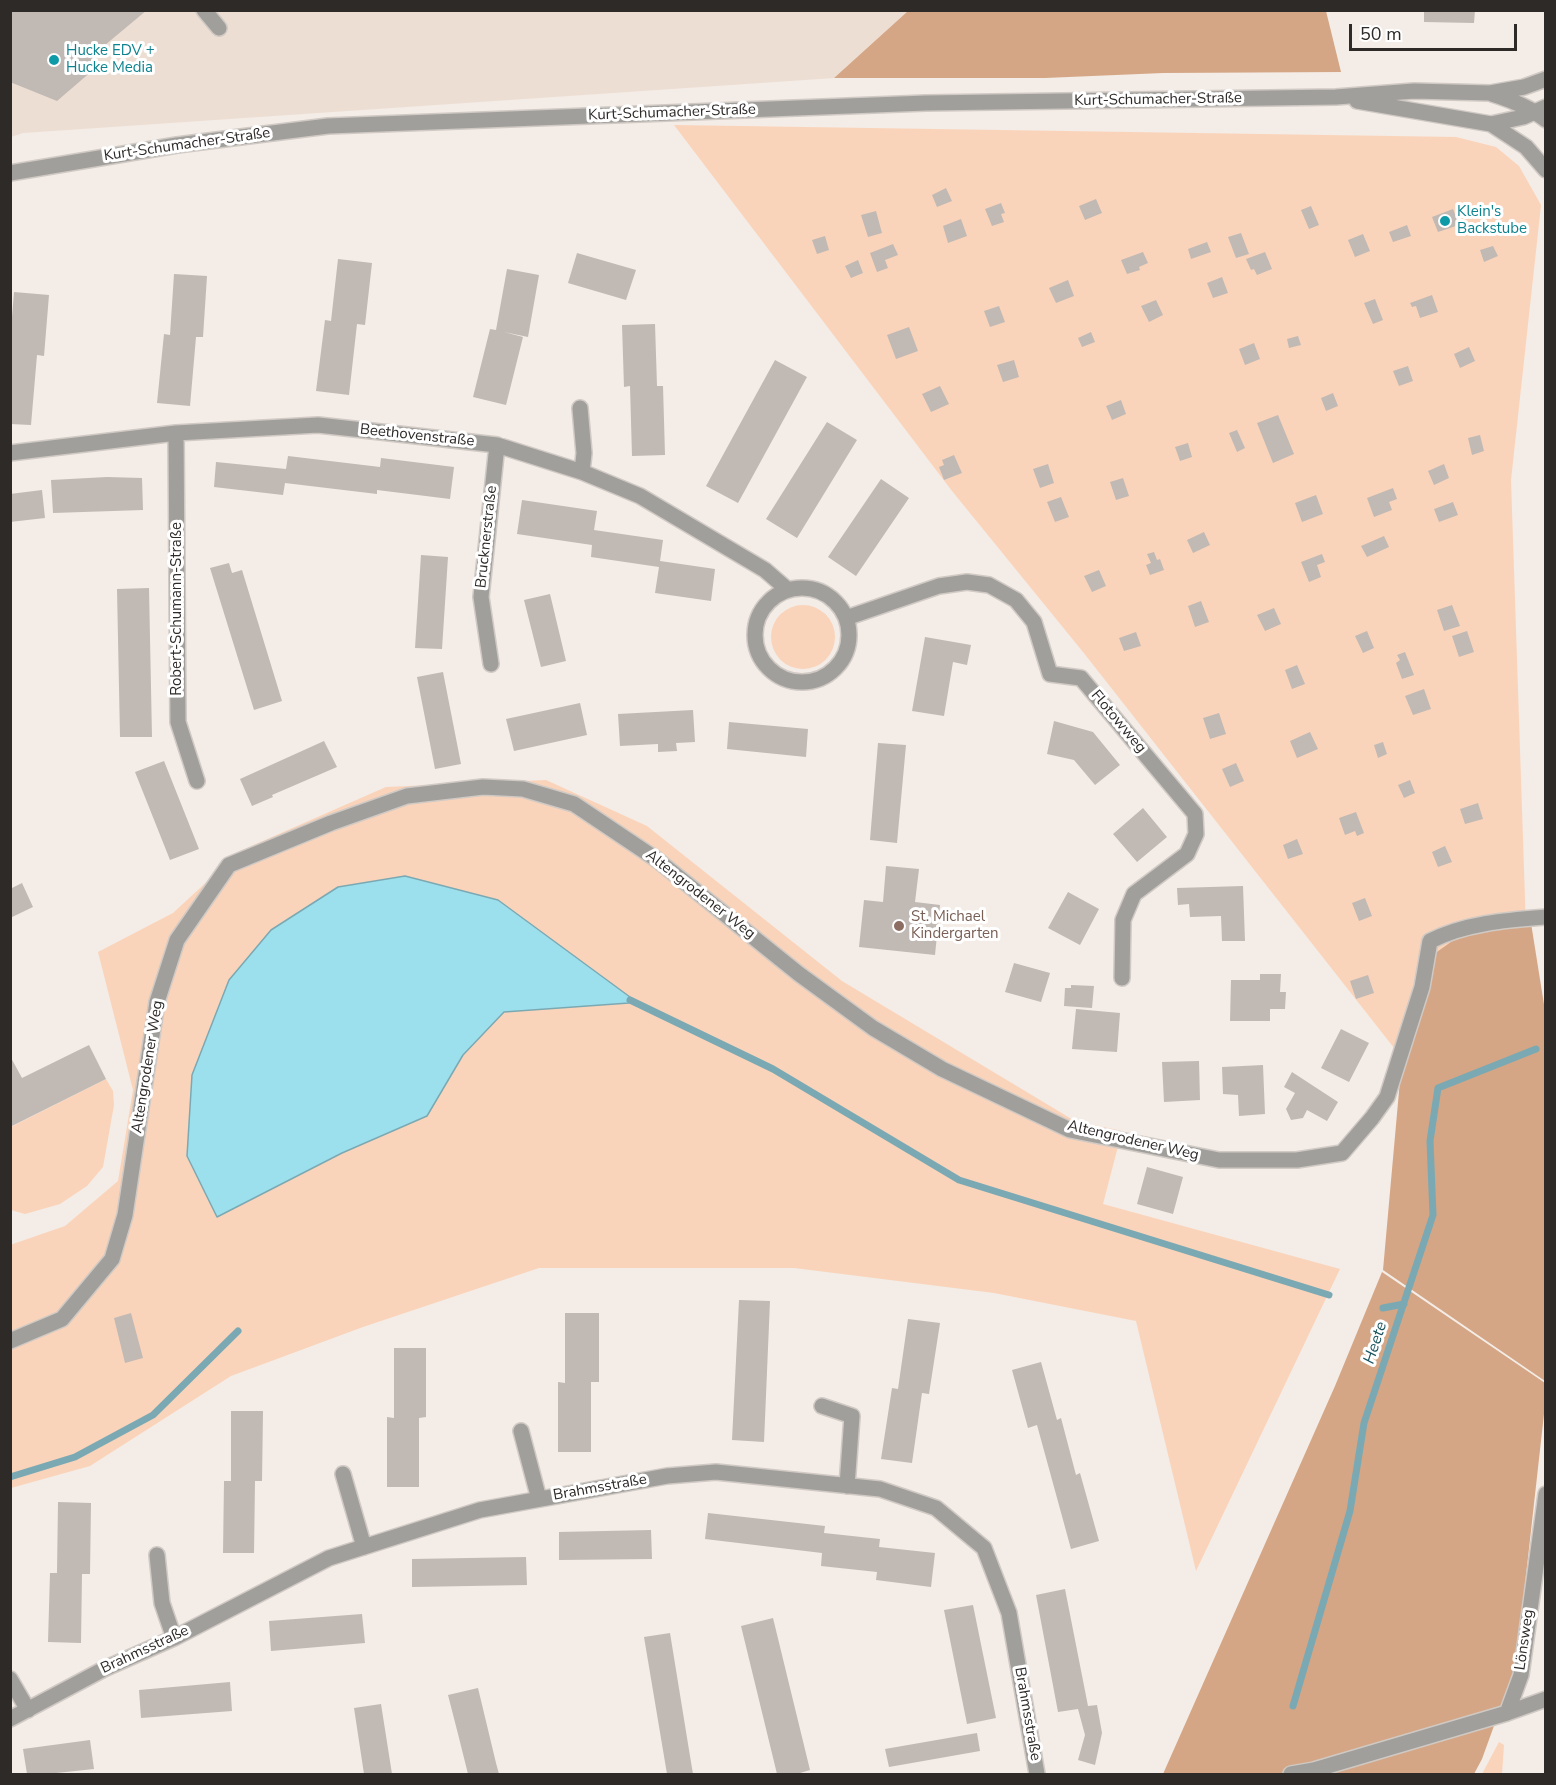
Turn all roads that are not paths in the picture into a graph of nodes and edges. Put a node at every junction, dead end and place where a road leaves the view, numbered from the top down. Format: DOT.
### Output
graph roads {
  1 [pos="204,10"];
  2 [pos="219,28"];
  3 [pos="1545,79"];
  4 [pos="1490,93"];
  5 [pos="1336,97"];
  6 [pos="1542,113"];
  7 [pos="1491,124"];
  8 [pos="1545,170"];
  9 [pos="10,173"];
  10 [pos="580,408"];
  11 [pos="176,433"];
  12 [pos="497,445"];
  13 [pos="10,453"];
  14 [pos="582,472"];
  15 [pos="788,590"];
  16 [pos="846,618"];
  17 [pos="490,664"];
  18 [pos="197,781"];
  19 [pos="1545,917"];
  20 [pos="1122,978"];
  21 [pos="10,1341"];
  22 [pos="822,1406"];
  23 [pos="521,1431"];
  24 [pos="343,1474"];
  25 [pos="847,1486"];
  26 [pos="1545,1494"];
  27 [pos="539,1499"];
  28 [pos="364,1547"];
  29 [pos="157,1555"];
  30 [pos="174,1638"];
  31 [pos="10,1679"];
  32 [pos="1545,1699"];
  33 [pos="28,1710"];
  34 [pos="1508,1713"];
  35 [pos="10,1719"];
  36 [pos="1037,1774"];
  37 [pos="1291,1774"];
  1 -- 2 [label="street"];
  3 -- 4 [label="street, Kurt-Schumacher-Straße"];
  4 -- 5 [label="street, Kurt-Schumacher-Straße"];
  4 -- 6 [label="street, Kurt-Schumacher-Straße"];
  5 -- 7 [label="street, Kurt-Schumacher-Straße"];
  5 -- 9 [label="street, Kurt-Schumacher-Straße"];
  6 -- 7 [label="street, Kurt-Schumacher-Straße"];
  7 -- 8 [label="street, Kurt-Schumacher-Straße"];
  10 -- 14 [label="street"];
  11 -- 12 [label="street, Beethovenstraße"];
  11 -- 13 [label="street, Beethovenstraße"];
  11 -- 18 [label="street, Robert-Schumann-Straße"];
  12 -- 14 [label="street, Beethovenstraße"];
  12 -- 17 [label="street, Brucknerstraße"];
  14 -- 15 [label="street, Beethovenstraße"];
  15 -- 16 [label="street"];
  15 -- 16 [label="street"];
  16 -- 20 [label="street, Flotowweg"];
  19 -- 21 [label="street, Altengrodener Weg"];
  22 -- 25 [label="street"];
  23 -- 27 [label="street"];
  24 -- 28 [label="street"];
  25 -- 27 [label="street, Brahmsstraße"];
  25 -- 36 [label="street, Brahmsstraße"];
  26 -- 34 [label="street, Lönsweg"];
  27 -- 28 [label="street, Brahmsstraße"];
  28 -- 30 [label="street, Brahmsstraße"];
  29 -- 30 [label="street"];
  30 -- 33 [label="street, Brahmsstraße"];
  31 -- 33 [label="street"];
  32 -- 34 [label="street"];
  33 -- 35 [label="street, Brahmsstraße"];
  34 -- 37 [label="street"];
}
